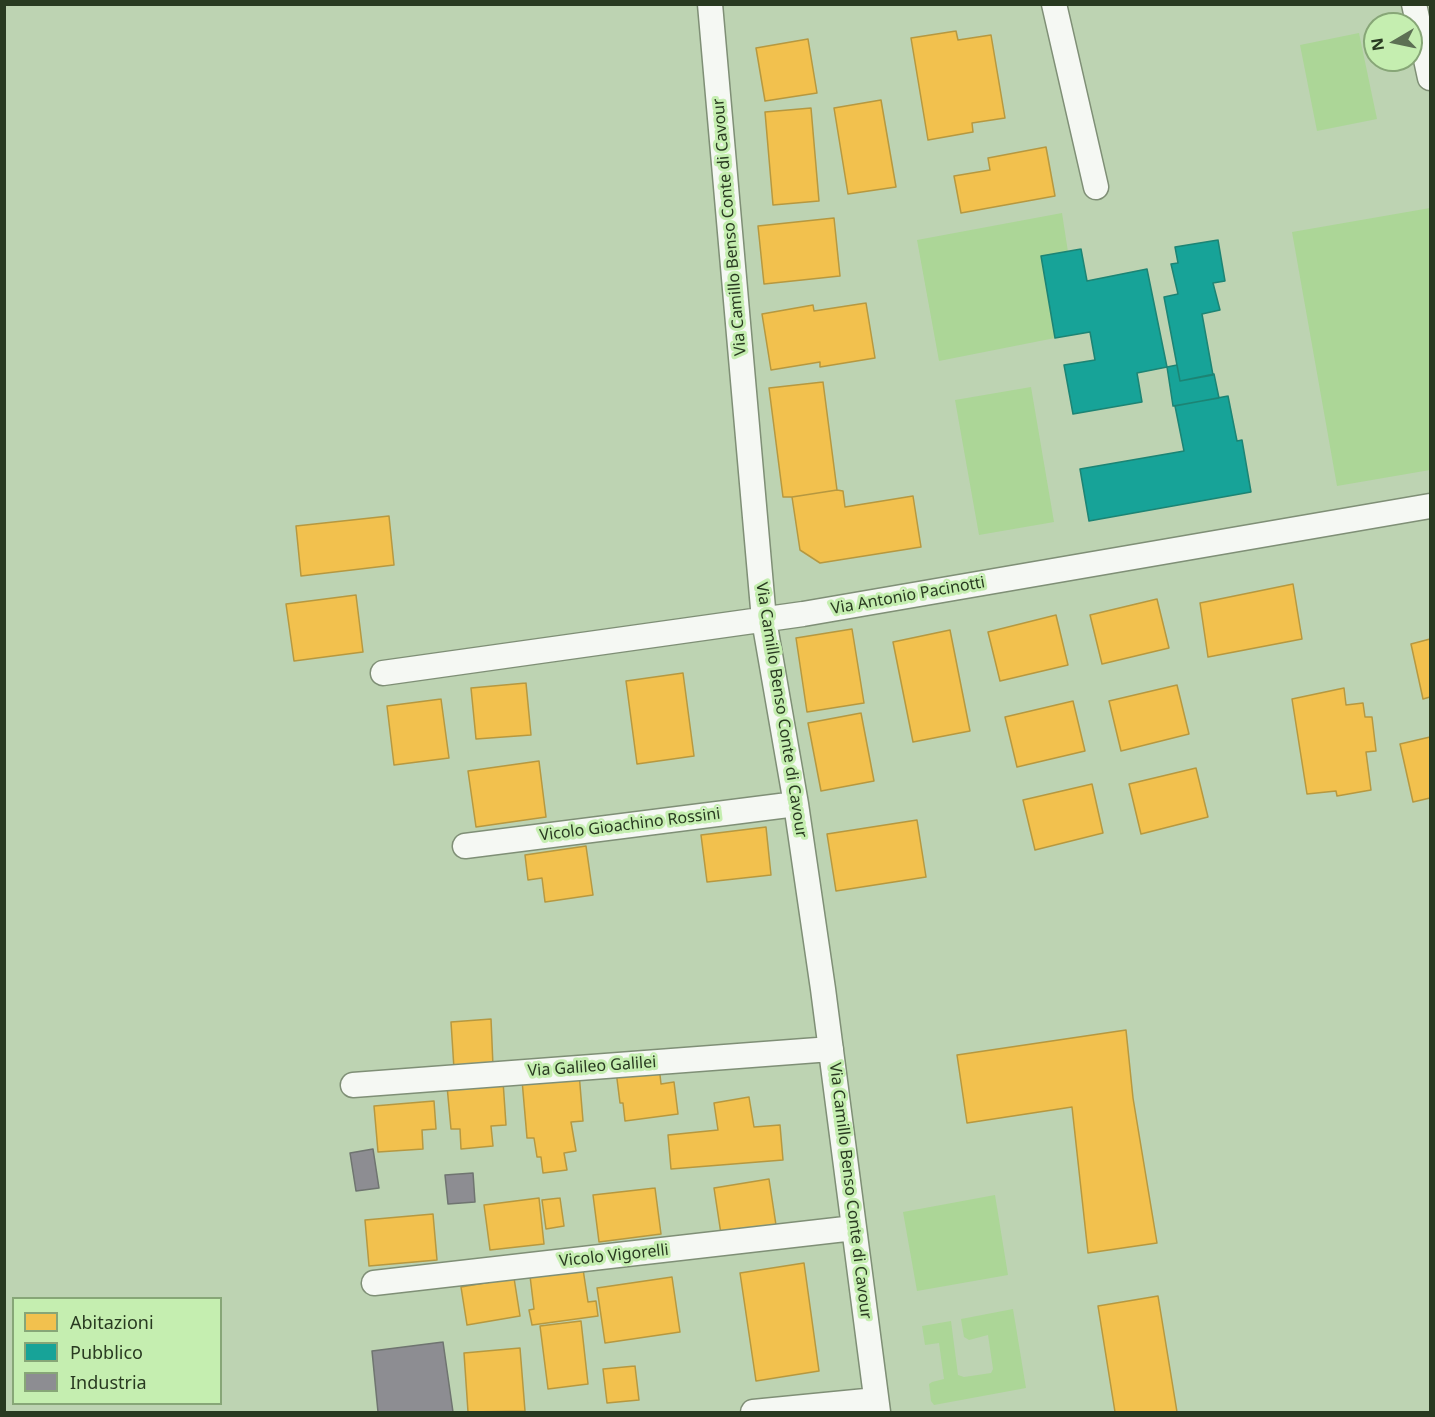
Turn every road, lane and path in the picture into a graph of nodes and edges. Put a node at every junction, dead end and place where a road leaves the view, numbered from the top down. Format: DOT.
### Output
graph roads {
  1 [pos="710,4"];
  2 [pos="1054,4"];
  3 [pos="1414,4"];
  4 [pos="1431,78"];
  5 [pos="1096,187"];
  6 [pos="1431,506"];
  7 [pos="764,620"];
  8 [pos="383,673"];
  9 [pos="796,804"];
  10 [pos="465,846"];
  11 [pos="831,1049"];
  12 [pos="353,1085"];
  13 [pos="854,1228"];
  14 [pos="374,1283"];
  15 [pos="877,1406"];
  16 [pos="753,1413"];
  1 -- 7 [label="street, Via Camillo Benso Conte di Cavour"];
  2 -- 5 [label="street"];
  3 -- 4 [label="street"];
  6 -- 7 [label="street, Via Antonio Pacinotti"];
  7 -- 8 [label="street, Via Antonio Pacinotti"];
  7 -- 9 [label="street, Via Camillo Benso Conte di Cavour"];
  9 -- 10 [label="street, Vicolo Gioachino Rossini"];
  9 -- 11 [label="street, Via Camillo Benso Conte di Cavour"];
  11 -- 12 [label="street, Via Galileo Galilei"];
  11 -- 13 [label="street, Via Camillo Benso Conte di Cavour"];
  13 -- 14 [label="street, Vicolo Vigorelli"];
  13 -- 15 [label="street, Via Camillo Benso Conte di Cavour"];
  15 -- 16 [label="street"];
}
